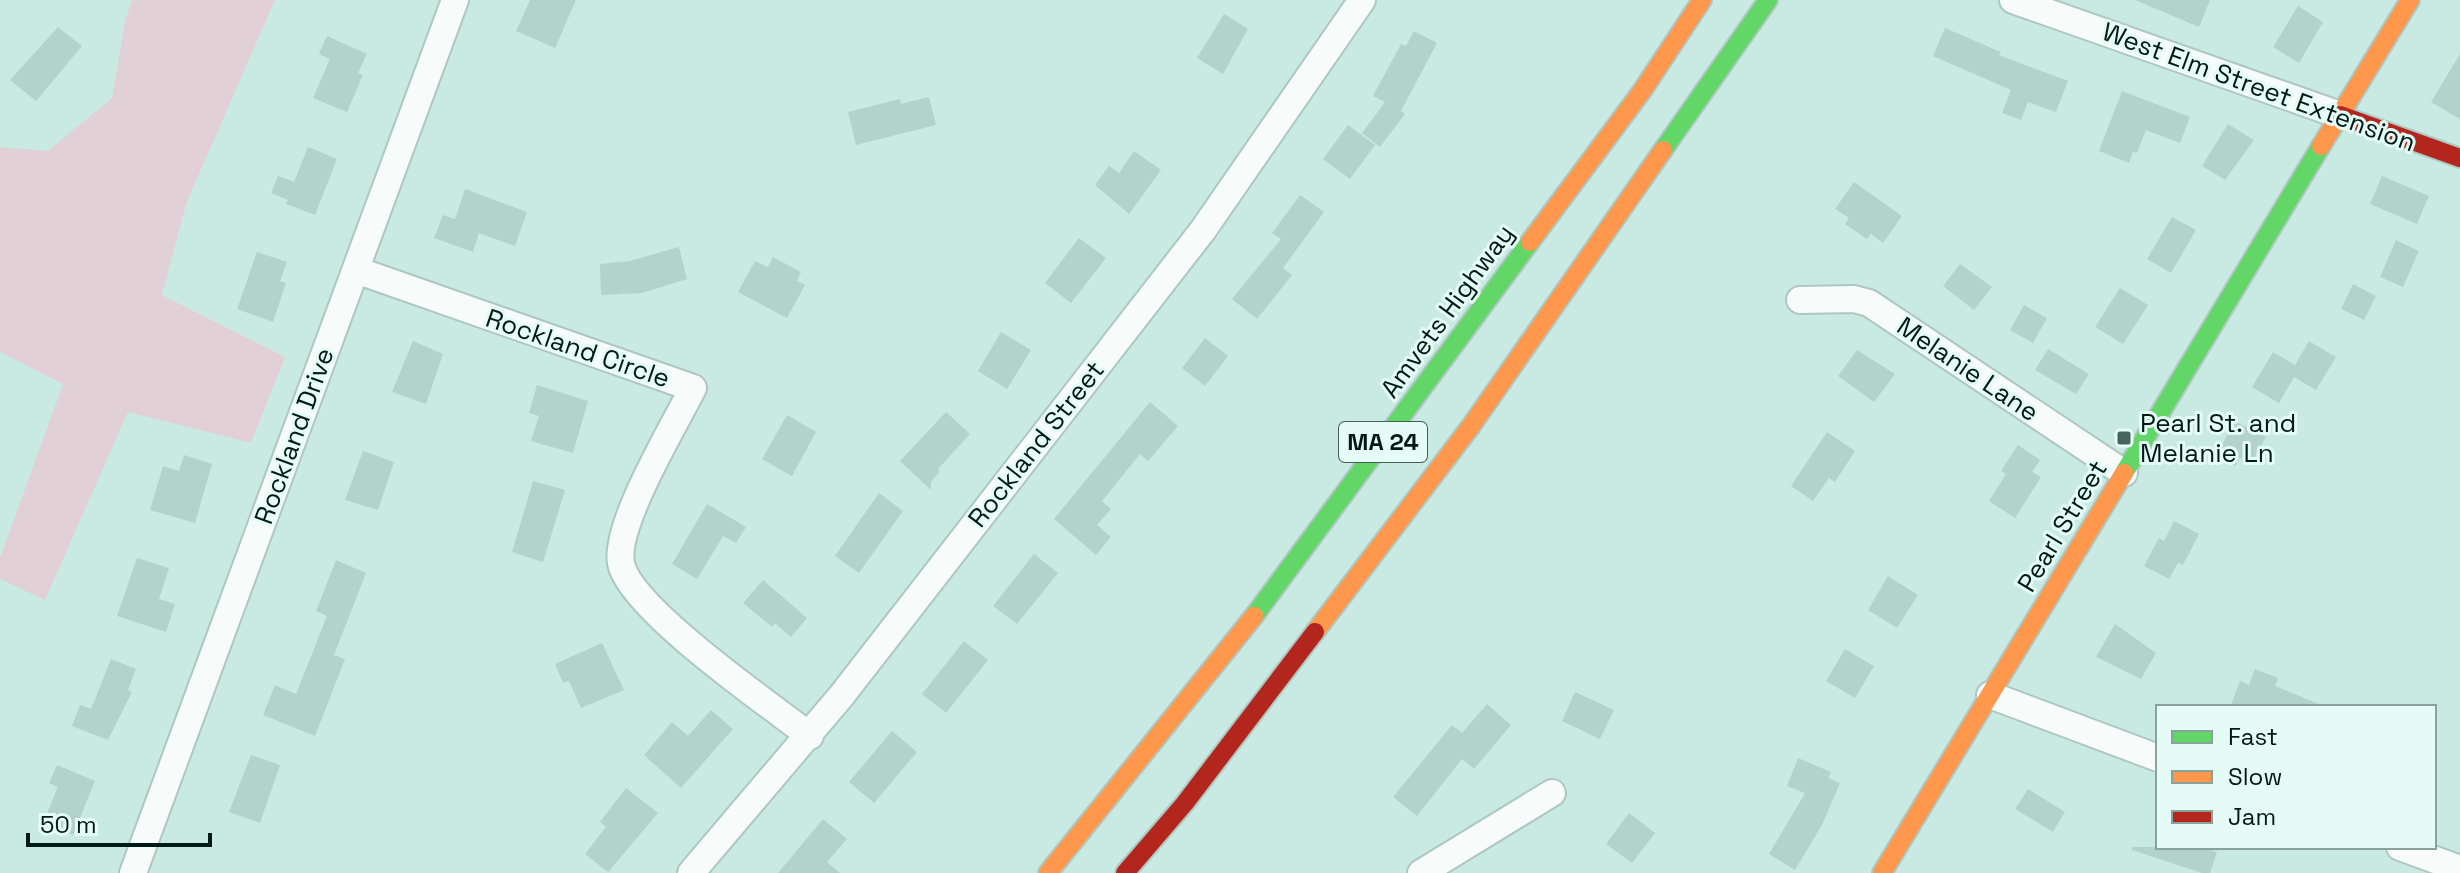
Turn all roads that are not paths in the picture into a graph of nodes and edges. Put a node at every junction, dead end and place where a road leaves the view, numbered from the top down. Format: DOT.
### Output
graph roads {
  1 [pos="455,0"];
  2 [pos="1362,0"];
  3 [pos="1702,0"];
  4 [pos="1768,0"];
  5 [pos="2013,0"];
  6 [pos="2410,0"];
  7 [pos="2340,115"];
  8 [pos="2460,158"];
  9 [pos="356,270"];
  10 [pos="1800,300"];
  11 [pos="2124,473"];
  12 [pos="1990,695"];
  13 [pos="810,736"];
  14 [pos="2156,757"];
  15 [pos="1552,793"];
  16 [pos="2405,849"];
  17 [pos="2460,869"];
  18 [pos="133,873"];
  19 [pos="691,873"];
  20 [pos="1048,873"];
  21 [pos="1125,873"];
  22 [pos="1421,873"];
  23 [pos="1882,873"];
  1 -- 9 [label="street, Rockland Drive"];
  2 -- 13 [label="street, Rockland Street"];
  3 -- 20 [label="main road, Amvets Highway / MA 24"];
  4 -- 21 [label="main road, MA 24"];
  5 -- 7 [label="street, West Elm Street Extension"];
  6 -- 7 [label="main road, Pearl Street"];
  7 -- 8 [label="main road, West Elm Street Extension"];
  7 -- 11 [label="main road, Pearl Street"];
  9 -- 13 [label="street, Rockland Circle"];
  9 -- 18 [label="street, Rockland Drive"];
  10 -- 11 [label="street, Melanie Lane"];
  11 -- 12 [label="main road, Pearl Street"];
  12 -- 14 [label="street"];
  12 -- 23 [label="main road, Pearl Street"];
  13 -- 19 [label="street, Rockland Street"];
  15 -- 22 [label="street"];
  16 -- 17 [label="street"];
}
